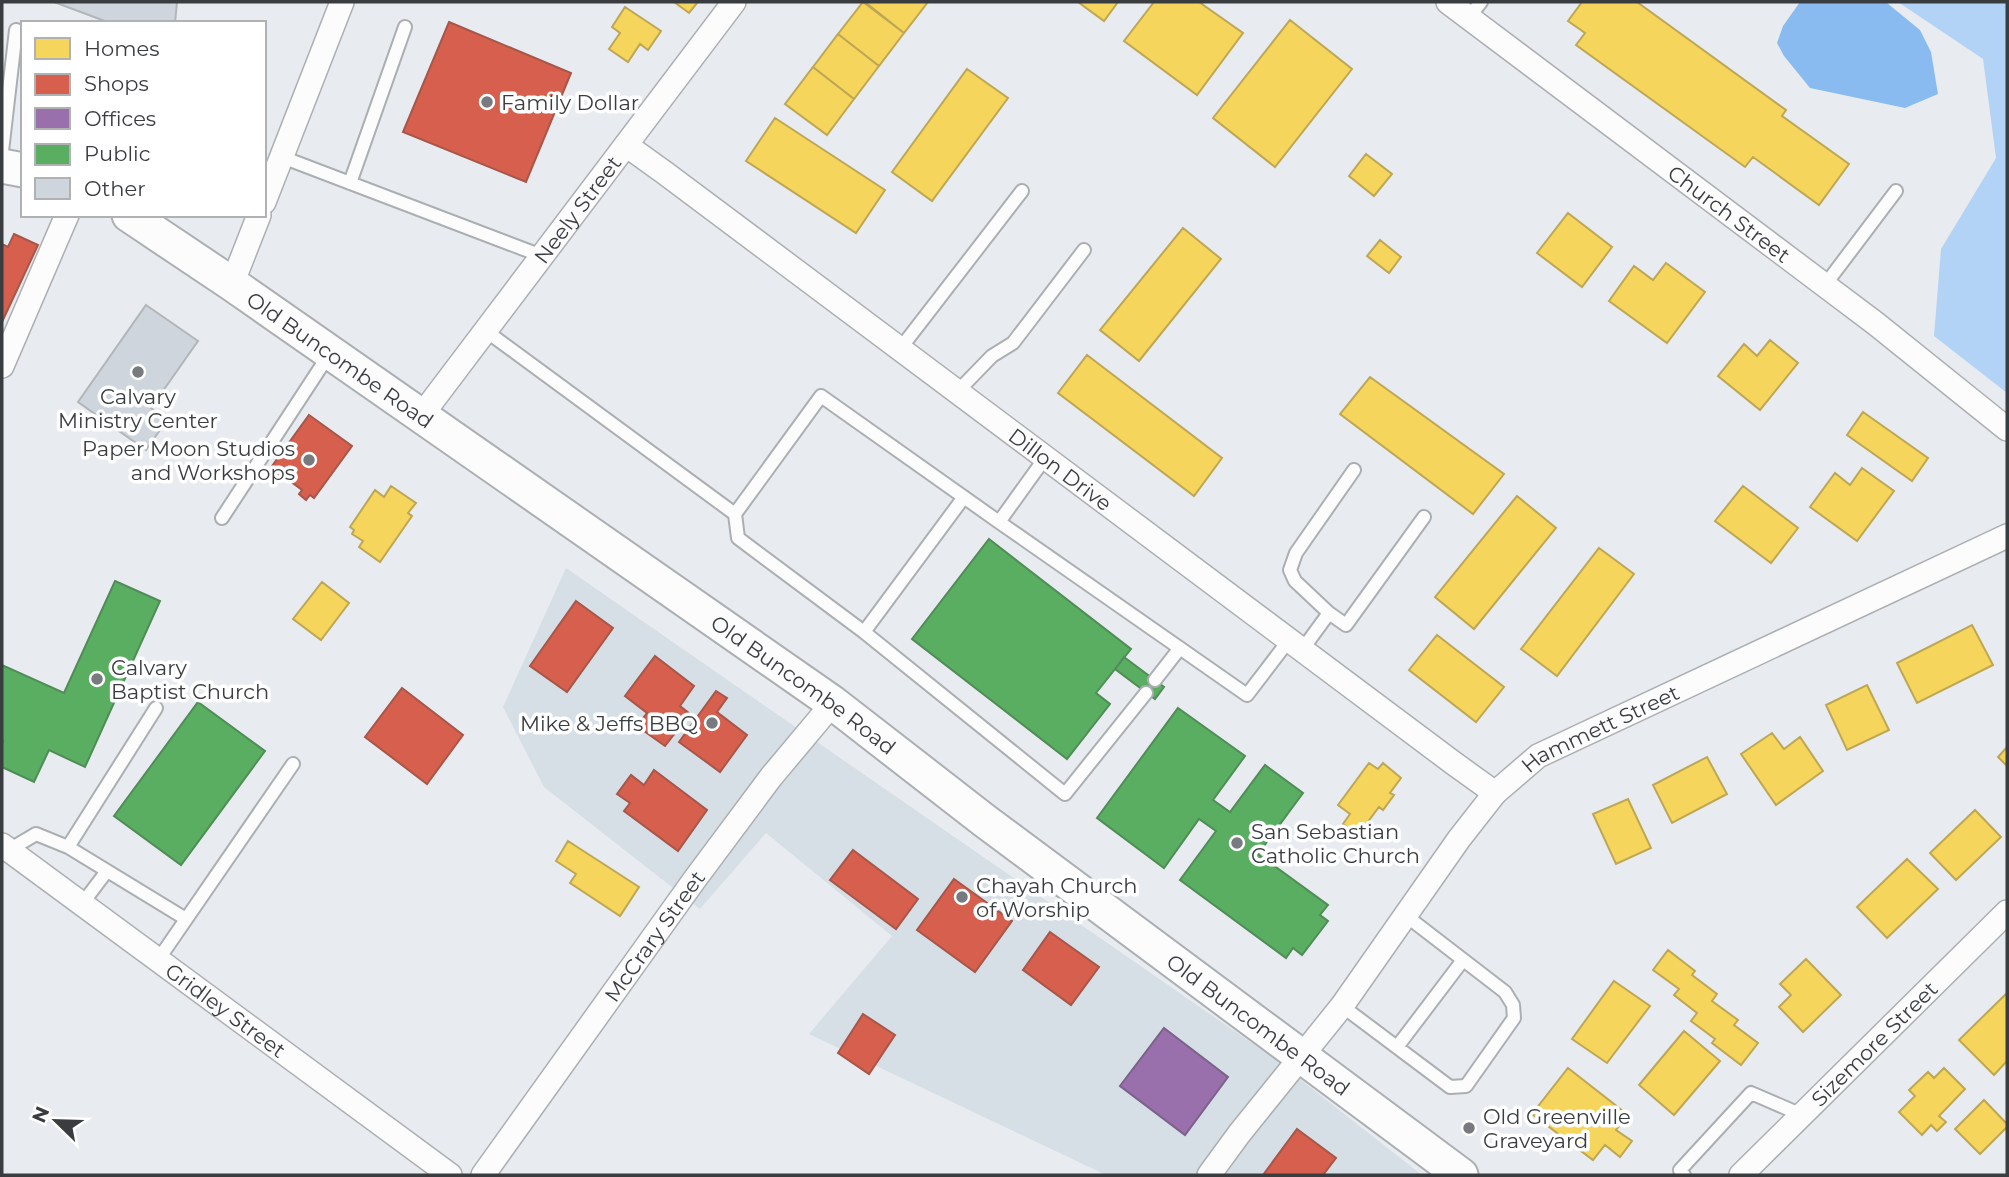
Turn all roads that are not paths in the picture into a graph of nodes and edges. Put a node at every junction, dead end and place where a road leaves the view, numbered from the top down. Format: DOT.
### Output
graph roads {
  1 [pos="342,2"];
  2 [pos="734,2"];
  3 [pos="1448,2"];
  4 [pos="1475,9"];
  5 [pos="405,27"];
  6 [pos="21,31"];
  7 [pos="5,93"];
  8 [pos="626,145"];
  9 [pos="2,151"];
  10 [pos="282,157"];
  11 [pos="2,166"];
  12 [pos="21,170"];
  13 [pos="349,183"];
  14 [pos="1022,191"];
  15 [pos="1896,191"];
  16 [pos="266,195"];
  17 [pos="66,217"];
  18 [pos="257,217"];
  19 [pos="148,224"];
  20 [pos="1084,250"];
  21 [pos="542,256"];
  22 [pos="232,284"];
  23 [pos="1825,285"];
  24 [pos="486,331"];
  25 [pos="900,349"];
  26 [pos="330,353"];
  27 [pos="2,366"];
  28 [pos="957,391"];
  29 [pos="421,416"];
  30 [pos="2007,429"];
  31 [pos="1045,458"];
  32 [pos="1354,470"];
  33 [pos="964,498"];
  34 [pos="735,514"];
  35 [pos="1424,517"];
  36 [pos="222,518"];
  37 [pos="999,522"];
  38 [pos="2007,536"];
  39 [pos="1329,613"];
  40 [pos="864,632"];
  41 [pos="1295,645"];
  42 [pos="1180,648"];
  43 [pos="1155,680"];
  44 [pos="1146,692"];
  45 [pos="833,703"];
  46 [pos="156,708"];
  47 [pos="293,764"];
  48 [pos="1496,793"];
  49 [pos="6,847"];
  50 [pos="68,848"];
  51 [pos="107,871"];
  52 [pos="82,904"];
  53 [pos="2007,912"];
  54 [pos="1405,915"];
  55 [pos="186,919"];
  56 [pos="158,960"];
  57 [pos="1463,960"];
  58 [pos="1342,1006"];
  59 [pos="1397,1046"];
  60 [pos="1301,1055"];
  61 [pos="1802,1115"];
  62 [pos="450,1175"];
  63 [pos="483,1175"];
  64 [pos="1209,1175"];
  65 [pos="1461,1175"];
  66 [pos="1684,1175"];
  67 [pos="1741,1175"];
  1 -- 10 [label="street"];
  2 -- 8 [label="street, Neely Street"];
  3 -- 4 [label="street, Church Street"];
  4 -- 23 [label="street, Church Street"];
  5 -- 13 [label="lane"];
  6 -- 7 [label="lane"];
  7 -- 9 [label="lane"];
  8 -- 21 [label="street, Neely Street"];
  8 -- 25 [label="street, Dillon Drive"];
  10 -- 13 [label="lane"];
  10 -- 16 [label="street"];
  11 -- 12 [label="street"];
  13 -- 21 [label="lane"];
  14 -- 25 [label="lane"];
  15 -- 23 [label="lane"];
  17 -- 27 [label="street"];
  18 -- 22 [label="street"];
  19 -- 22 [label="street, Old Buncombe Road"];
  20 -- 28 [label="lane"];
  21 -- 24 [label="street, Neely Street"];
  22 -- 26 [label="street, Old Buncombe Road"];
  23 -- 30 [label="street, Church Street"];
  24 -- 29 [label="street, Neely Street"];
  24 -- 34 [label="lane"];
  25 -- 28 [label="street, Dillon Drive"];
  26 -- 29 [label="street, Old Buncombe Road"];
  26 -- 36 [label="lane"];
  28 -- 31 [label="street, Dillon Drive"];
  29 -- 45 [label="street, Old Buncombe Road"];
  31 -- 37 [label="lane"];
  31 -- 41 [label="street, Dillon Drive"];
  32 -- 39 [label="lane"];
  33 -- 34 [label="lane"];
  33 -- 37 [label="lane"];
  33 -- 40 [label="lane"];
  34 -- 40 [label="lane"];
  35 -- 39 [label="lane"];
  37 -- 42 [label="lane"];
  38 -- 48 [label="street, Hammett Street"];
  39 -- 41 [label="lane"];
  40 -- 44 [label="lane"];
  41 -- 42 [label="lane"];
  41 -- 48 [label="street, Dillon Drive"];
  42 -- 43 [label="lane"];
  45 -- 60 [label="street, Old Buncombe Road"];
  45 -- 63 [label="street, McCrary Street"];
  46 -- 50 [label="lane"];
  47 -- 55 [label="lane"];
  48 -- 54 [label="street, Hammett Street"];
  49 -- 50 [label="lane"];
  49 -- 52 [label="street, Gridley Street"];
  50 -- 51 [label="lane"];
  51 -- 52 [label="lane"];
  51 -- 55 [label="lane"];
  52 -- 56 [label="street, Gridley Street"];
  53 -- 61 [label="street, Sizemore Street"];
  54 -- 57 [label="lane"];
  54 -- 58 [label="street, Hammett Street"];
  55 -- 56 [label="lane"];
  56 -- 62 [label="street, Gridley Street"];
  57 -- 59 [label="lane"];
  57 -- 59 [label="lane"];
  58 -- 59 [label="lane"];
  58 -- 60 [label="street, Hammett Street"];
  60 -- 64 [label="street, Hammett Street"];
  60 -- 65 [label="street, Old Buncombe Road"];
  61 -- 66 [label="lane"];
  61 -- 67 [label="street, Sizemore Street"];
}
